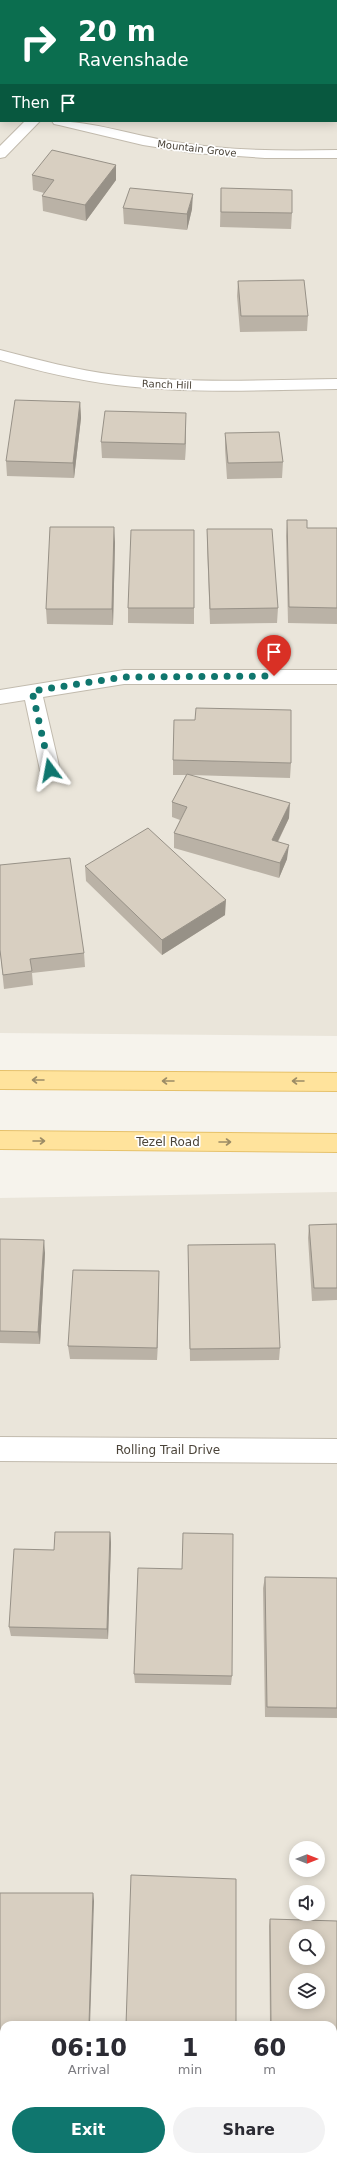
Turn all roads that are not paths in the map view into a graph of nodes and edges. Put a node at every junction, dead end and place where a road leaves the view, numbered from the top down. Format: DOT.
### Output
graph roads {
  1 [pos="32,122"];
  2 [pos="63,122"];
  3 [pos="0,154"];
  4 [pos="337,154"];
  5 [pos="0,355"];
  6 [pos="337,384"];
  7 [pos="337,677"];
  8 [pos="32,691"];
  9 [pos="0,697"];
  10 [pos="50,770"];
  11 [pos="0,1080"];
  12 [pos="337,1082"];
  13 [pos="0,1140"];
  14 [pos="337,1143"];
  15 [pos="0,1449"];
  16 [pos="337,1452"];
  1 -- 3 [label="street"];
  2 -- 4 [label="street, Mountain Grove"];
  5 -- 6 [label="street, Ranch Hill"];
  7 -- 8 [label="street"];
  8 -- 9 [label="street"];
  8 -- 10 [label="street"];
  12 -- 11 [label="main road, one-way"];
  13 -- 14 [label="main road, Tezel Road, one-way"];
  15 -- 16 [label="street, Rolling Trail Drive"];
}
